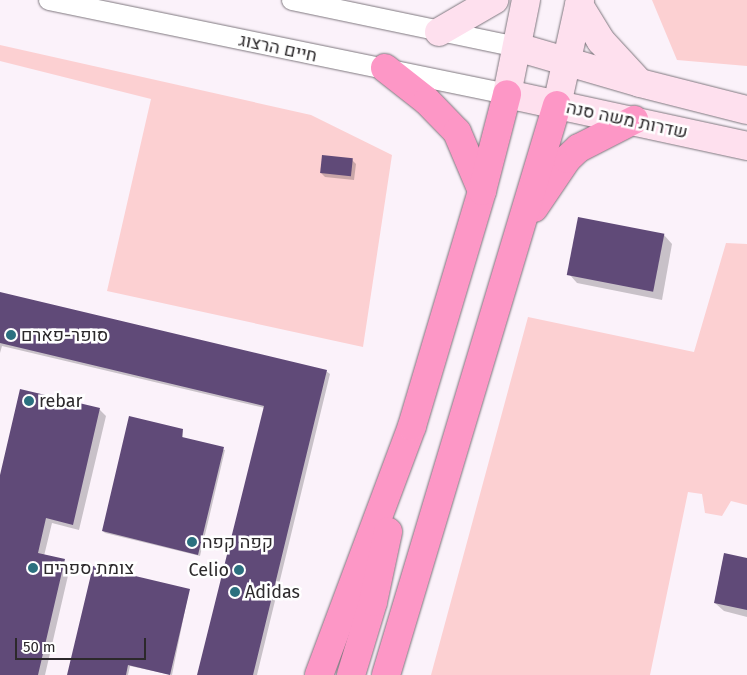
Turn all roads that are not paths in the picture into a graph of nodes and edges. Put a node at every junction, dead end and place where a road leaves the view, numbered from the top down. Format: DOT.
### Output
graph roads {
  1 [pos="49,0"];
  2 [pos="292,0"];
  3 [pos="494,0"];
  4 [pos="526,0"];
  5 [pos="580,2"];
  6 [pos="439,32"];
  7 [pos="517,47"];
  8 [pos="566,60"];
  9 [pos="385,68"];
  10 [pos="640,83"];
  11 [pos="507,94"];
  12 [pos="557,105"];
  13 [pos="747,110"];
  14 [pos="634,120"];
  15 [pos="747,146"];
  16 [pos="482,191"];
  17 [pos="516,234"];
  18 [pos="412,426"];
  19 [pos="449,463"];
  20 [pos="320,675"];
  21 [pos="351,675"];
  22 [pos="386,675"];
  23 [pos="404,675"];
  1 -- 9 [label="street, חיים הרצוג"];
  2 -- 6 [label="street"];
  3 -- 6 [label="main road"];
  4 -- 7 [label="main road"];
  5 -- 8 [label="main road"];
  5 -- 10 [label="main road"];
  6 -- 7 [label="street"];
  7 -- 8 [label="main road, שדרות משה סנה"];
  7 -- 11 [label="main road"];
  8 -- 10 [label="main road, שדרות משה סנה"];
  8 -- 12 [label="main road"];
  9 -- 11 [label="street, חיים הרצוג"];
  9 -- 16 [label="highway"];
  10 -- 13 [label="main road, שדרות משה סנה"];
  11 -- 12 [label="main road, שדרות משה סנה"];
  11 -- 16 [label="highway"];
  12 -- 14 [label="main road, שדרות משה סנה"];
  12 -- 17 [label="highway"];
  14 -- 15 [label="main road, שדרות משה סנה"];
  14 -- 17 [label="highway"];
  16 -- 18 [label="highway"];
  17 -- 19 [label="highway"];
  18 -- 20 [label="highway"];
  18 -- 21 [label="highway"];
  19 -- 22 [label="highway"];
  19 -- 23 [label="highway"];
}
